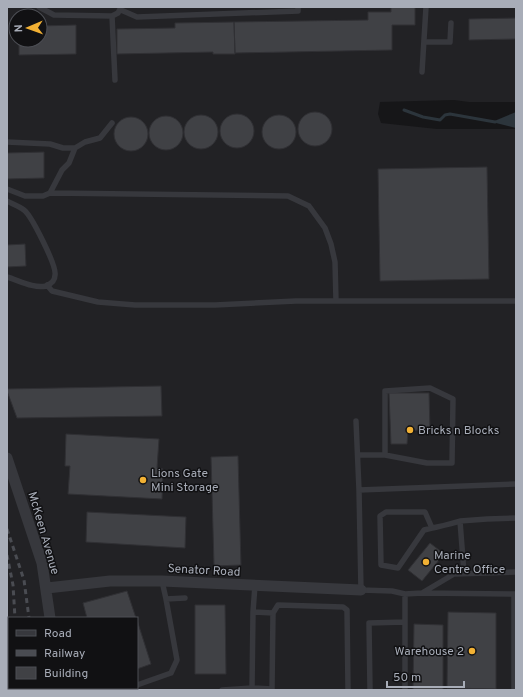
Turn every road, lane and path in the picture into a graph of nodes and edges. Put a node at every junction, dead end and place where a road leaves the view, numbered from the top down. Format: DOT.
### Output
graph roads {
  1 [pos="39,7"];
  2 [pos="298,7"];
  3 [pos="426,7"];
  4 [pos="121,8"];
  5 [pos="112,16"];
  6 [pos="451,23"];
  7 [pos="424,42"];
  8 [pos="422,72"];
  9 [pos="115,80"];
  10 [pos="112,123"];
  11 [pos="7,142"];
  12 [pos="75,148"];
  13 [pos="7,189"];
  14 [pos="50,193"];
  15 [pos="7,202"];
  16 [pos="7,277"];
  17 [pos="47,285"];
  18 [pos="336,301"];
  19 [pos="516,301"];
  20 [pos="356,421"];
  21 [pos="358,455"];
  22 [pos="385,455"];
  23 [pos="7,458"];
  24 [pos="516,484"];
  25 [pos="359,490"];
  26 [pos="516,518"];
  27 [pos="460,521"];
  28 [pos="432,528"];
  29 [pos="516,572"];
  30 [pos="464,573"];
  31 [pos="162,581"];
  32 [pos="255,585"];
  33 [pos="47,588"];
  34 [pos="361,590"];
  35 [pos="405,594"];
  36 [pos="422,594"];
  37 [pos="515,594"];
  38 [pos="185,598"];
  39 [pos="166,599"];
  40 [pos="253,612"];
  41 [pos="273,613"];
  42 [pos="50,617"];
  43 [pos="405,622"];
  44 [pos="138,685"];
  45 [pos="252,688"];
  46 [pos="272,689"];
  47 [pos="222,690"];
  48 [pos="348,690"];
  49 [pos="370,690"];
  50 [pos="405,690"];
  51 [pos="514,690"];
  1 -- 5 [label="lane"];
  2 -- 4 [label="lane"];
  3 -- 7 [label="lane"];
  4 -- 5 [label="lane"];
  5 -- 9 [label="lane"];
  6 -- 7 [label="lane"];
  7 -- 8 [label="lane"];
  10 -- 12 [label="lane"];
  11 -- 12 [label="lane"];
  12 -- 14 [label="lane"];
  13 -- 14 [label="lane"];
  14 -- 18 [label="lane"];
  15 -- 17 [label="lane"];
  16 -- 17 [label="lane"];
  17 -- 18 [label="lane"];
  18 -- 19 [label="lane"];
  20 -- 21 [label="lane"];
  21 -- 22 [label="lane"];
  21 -- 25 [label="lane"];
  22 -- 22 [label="lane"];
  23 -- 33 [label="street, McKeen Avenue"];
  24 -- 25 [label="lane"];
  25 -- 34 [label="lane"];
  26 -- 27 [label="lane"];
  27 -- 28 [label="lane"];
  27 -- 30 [label="lane"];
  28 -- 28 [label="lane"];
  29 -- 30 [label="lane"];
  30 -- 36 [label="lane"];
  31 -- 32 [label="street, Senator Road"];
  31 -- 33 [label="street, Senator Road"];
  31 -- 39 [label="lane"];
  32 -- 34 [label="street, Senator Road"];
  32 -- 40 [label="lane"];
  33 -- 42 [label="street, McKeen Avenue"];
  34 -- 35 [label="lane"];
  35 -- 36 [label="lane"];
  35 -- 43 [label="lane"];
  36 -- 37 [label="lane"];
  37 -- 51 [label="lane"];
  38 -- 39 [label="lane"];
  39 -- 44 [label="lane"];
  40 -- 41 [label="lane"];
  40 -- 45 [label="lane"];
  41 -- 46 [label="lane"];
  41 -- 48 [label="lane"];
  43 -- 49 [label="lane"];
  43 -- 50 [label="lane"];
  45 -- 46 [label="lane"];
  45 -- 47 [label="lane"];
}
